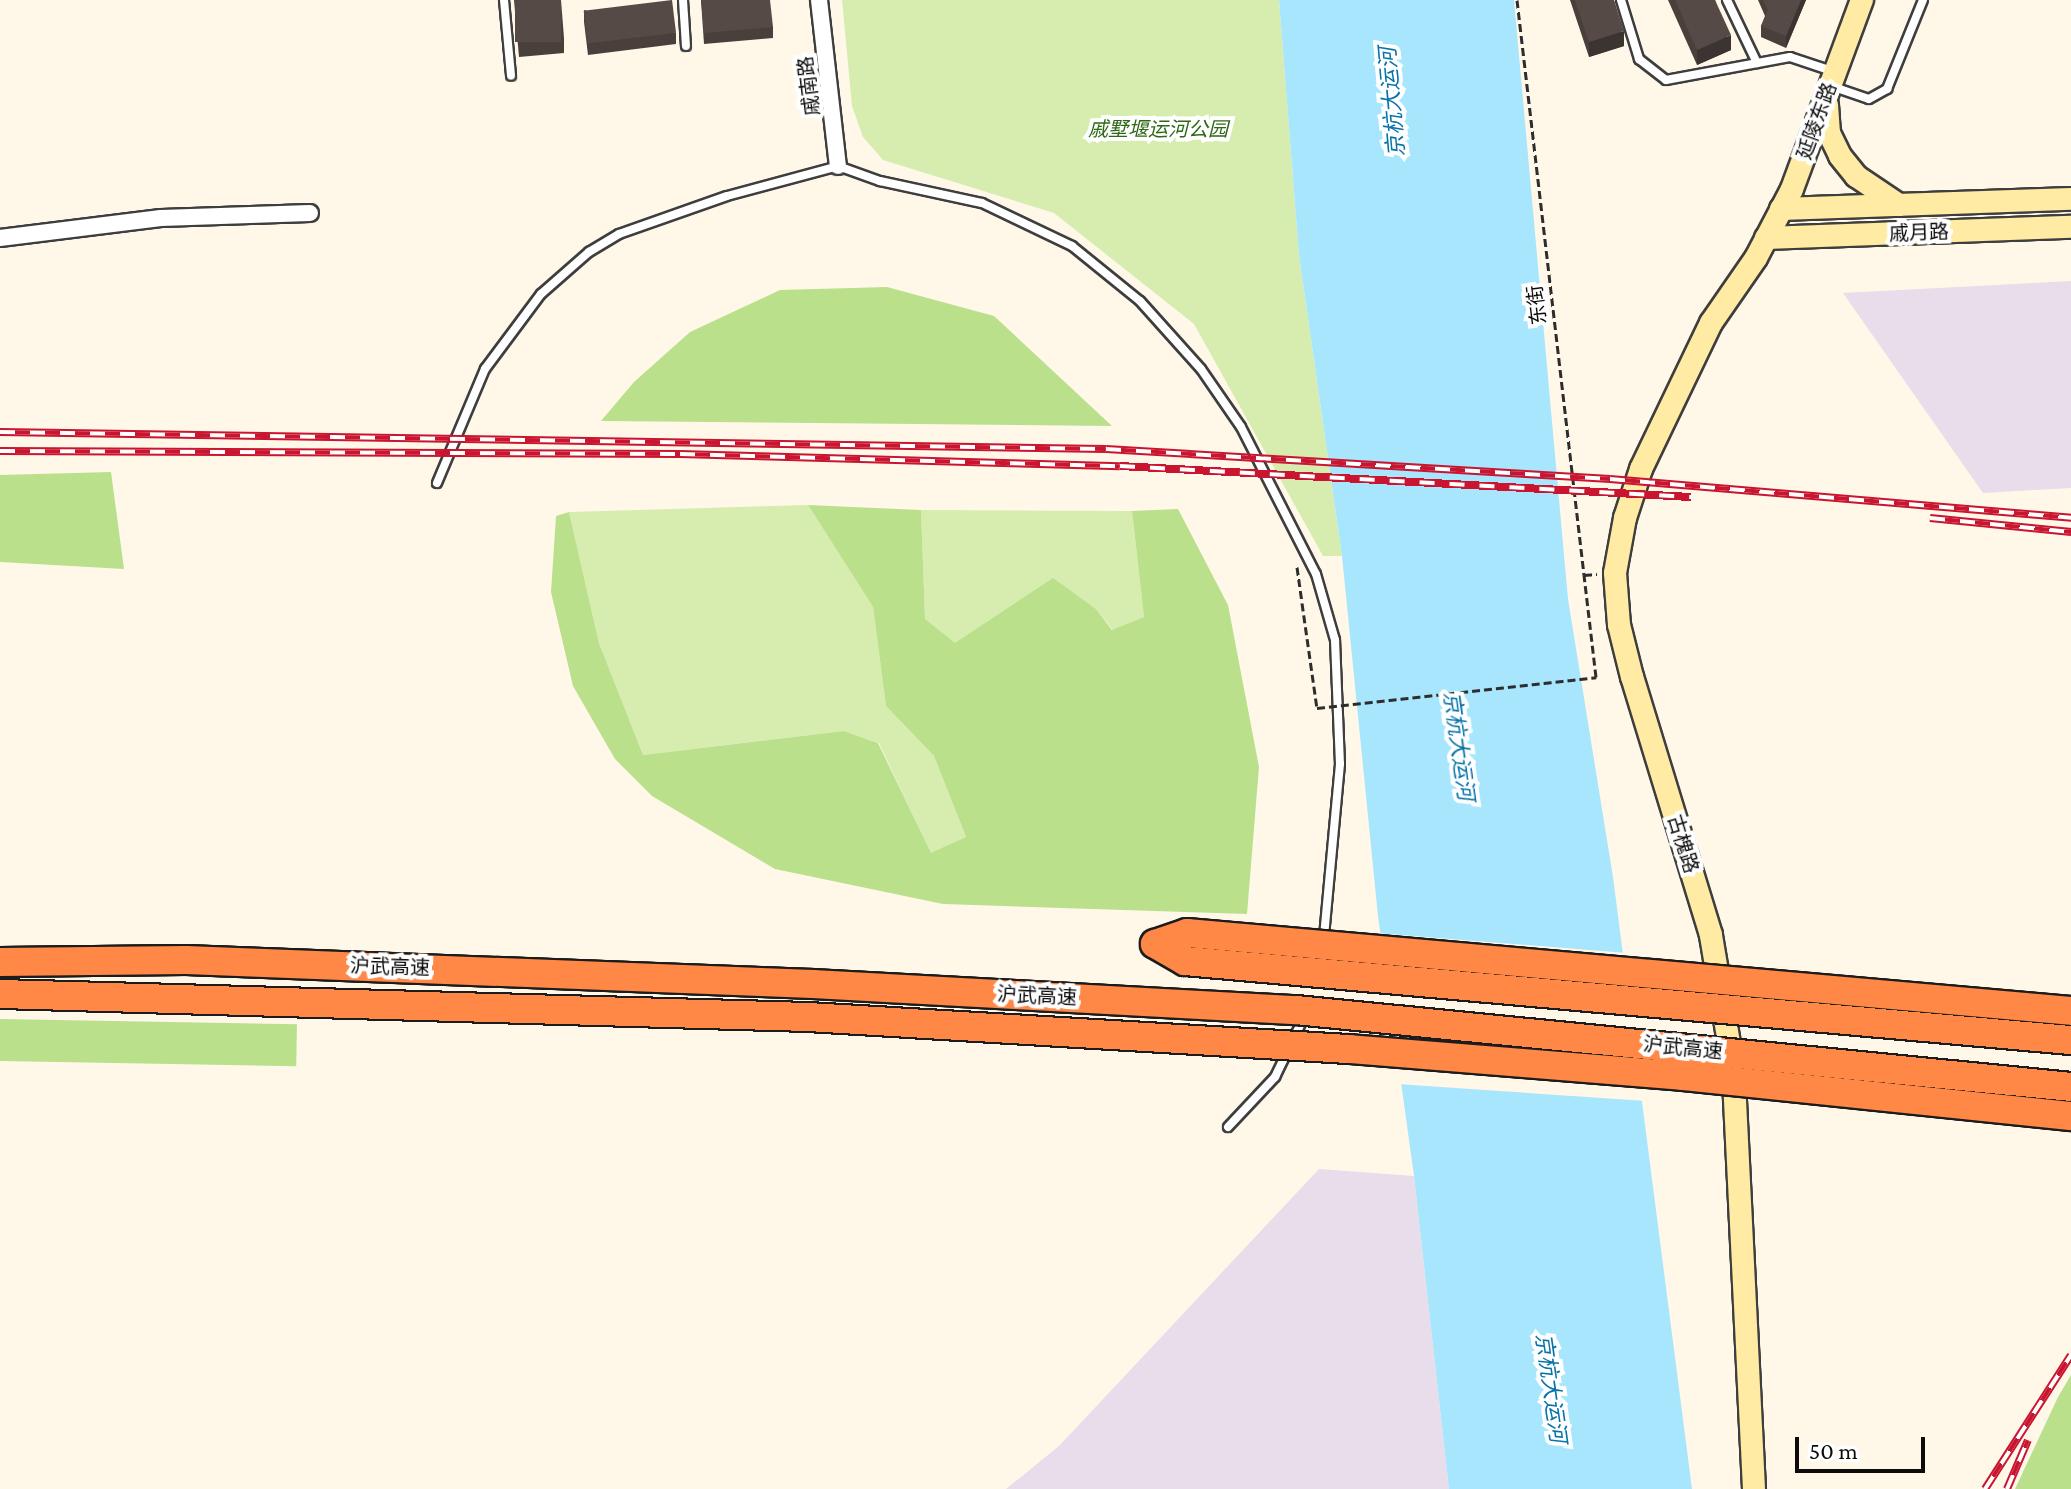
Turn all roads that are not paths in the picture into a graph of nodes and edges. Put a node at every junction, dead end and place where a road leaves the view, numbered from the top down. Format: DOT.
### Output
graph roads {
  1 [pos="504,0"];
  2 [pos="683,0"];
  3 [pos="819,0"];
  4 [pos="1621,0"];
  5 [pos="1727,0"];
  6 [pos="1862,0"];
  7 [pos="1923,0"];
  8 [pos="686,46"];
  9 [pos="1757,63"];
  10 [pos="511,76"];
  11 [pos="1831,85"];
  12 [pos="838,166"];
  13 [pos="2071,199"];
  14 [pos="1899,205"];
  15 [pos="1781,209"];
  16 [pos="310,213"];
  17 [pos="2071,227"];
  18 [pos="0,238"];
  19 [pos="1766,238"];
  20 [pos="437,483"];
  21 [pos="0,962"];
  22 [pos="1317,978"];
  23 [pos="1315,993"];
  24 [pos="0,994"];
  25 [pos="2071,1011"];
  26 [pos="2071,1040"];
  27 [pos="2071,1087"];
  28 [pos="2071,1116"];
  29 [pos="1228,1127"];
  30 [pos="1754,1489"];
  1 -- 10 [label="lane"];
  2 -- 8 [label="lane"];
  3 -- 12 [label="street, 戚南路"];
  4 -- 9 [label="lane"];
  5 -- 9 [label="lane"];
  6 -- 11 [label="street, 延陵东路"];
  7 -- 11 [label="lane"];
  9 -- 11 [label="lane"];
  11 -- 14 [label="street"];
  11 -- 15 [label="street, 延陵东路"];
  12 -- 20 [label="lane"];
  12 -- 22 [label="lane"];
  13 -- 14 [label="street, 戚月路"];
  14 -- 15 [label="street, 戚月路"];
  15 -- 19 [label="street, 延陵东路"];
  16 -- 18 [label="street"];
  17 -- 19 [label="street, 戚月路"];
  19 -- 30 [label="street, 古槐路"];
  21 -- 27 [label="highway, 沪武高速, bridge"];
  23 -- 29 [label="lane"];
  24 -- 28 [label="highway, 沪武高速, bridge"];
  25 -- 26 [label="highway, 沪武高速, bridge"];
}
